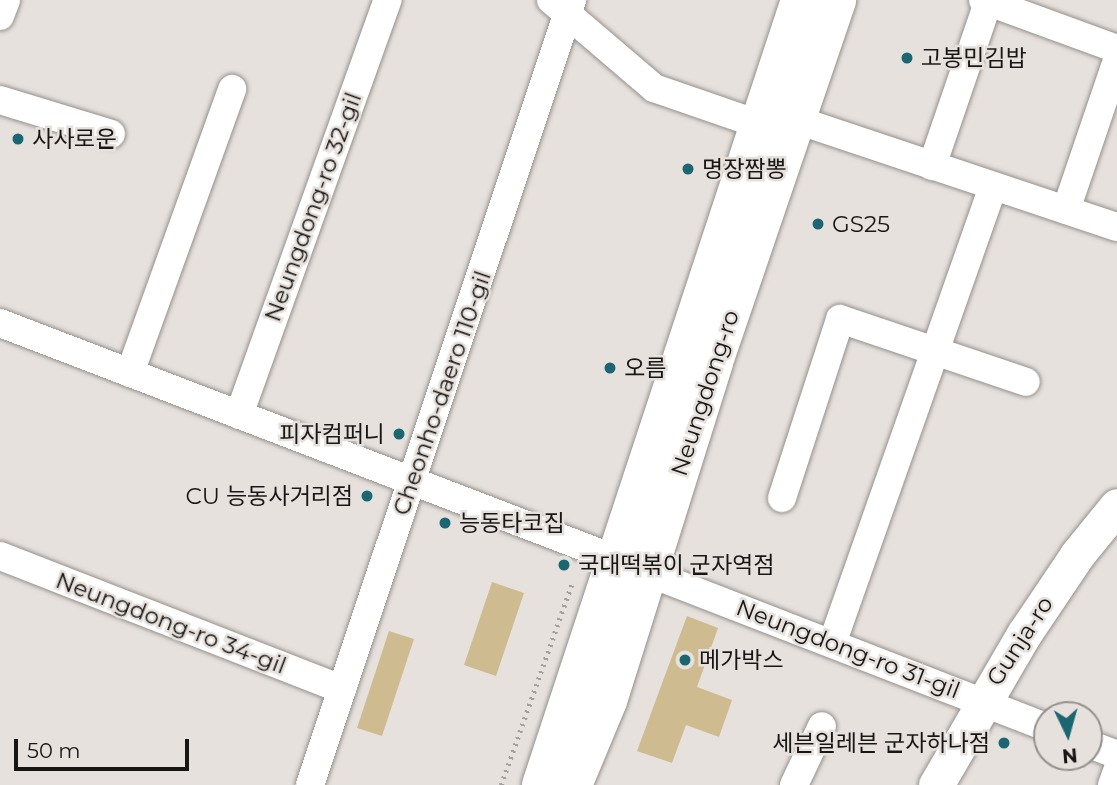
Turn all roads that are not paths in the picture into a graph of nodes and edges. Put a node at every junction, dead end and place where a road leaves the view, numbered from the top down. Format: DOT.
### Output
graph roads {
  1 [pos="6,0"];
  2 [pos="388,0"];
  3 [pos="800,0"];
  4 [pos="837,0"];
  5 [pos="985,1"];
  6 [pos="564,6"];
  7 [pos="0,16"];
  8 [pos="1117,49"];
  9 [pos="1117,60"];
  10 [pos="232,89"];
  11 [pos="0,100"];
  12 [pos="779,123"];
  13 [pos="111,134"];
  14 [pos="932,166"];
  15 [pos="993,186"];
  16 [pos="1066,210"];
  17 [pos="1117,227"];
  18 [pos="0,323"];
  19 [pos="935,351"];
  20 [pos="130,373"];
  21 [pos="1026,382"];
  22 [pos="239,415"];
  23 [pos="412,482"];
  24 [pos="782,498"];
  25 [pos="1117,506"];
  26 [pos="0,556"];
  27 [pos="634,566"];
  28 [pos="833,641"];
  29 [pos="342,689"];
  30 [pos="981,701"];
  31 [pos="1033,721"];
  32 [pos="821,726"];
  33 [pos="1117,771"];
  34 [pos="310,785"];
  35 [pos="541,785"];
  36 [pos="573,785"];
  37 [pos="794,785"];
  38 [pos="936,785"];
  39 [pos="1112,785"];
  1 -- 7 [label="street"];
  2 -- 22 [label="street, Neungdong-ro 32-gil"];
  3 -- 12 [label="main road, Neungdong-ro"];
  4 -- 12 [label="main road, Neungdong-ro"];
  5 -- 8 [label="street"];
  5 -- 14 [label="street"];
  6 -- 12 [label="street"];
  6 -- 23 [label="street, Cheonho-daero 110-gil"];
  9 -- 16 [label="street"];
  10 -- 20 [label="street"];
  11 -- 13 [label="street"];
  12 -- 14 [label="street"];
  12 -- 27 [label="main road, Neungdong-ro"];
  14 -- 15 [label="street"];
  15 -- 16 [label="street"];
  15 -- 19 [label="street"];
  16 -- 17 [label="street"];
  18 -- 20 [label="street"];
  19 -- 21 [label="street"];
  19 -- 24 [label="street"];
  19 -- 28 [label="street"];
  20 -- 22 [label="street"];
  22 -- 23 [label="street"];
  23 -- 27 [label="street"];
  23 -- 29 [label="street, Cheonho-daero 110-gil"];
  25 -- 30 [label="street, Gunja-ro"];
  26 -- 29 [label="street, Neungdong-ro 34-gil"];
  27 -- 28 [label="street, Neungdong-ro 31-gil"];
  27 -- 35 [label="main road, Neungdong-ro"];
  27 -- 36 [label="main road, Neungdong-ro"];
  28 -- 30 [label="street, Neungdong-ro 31-gil"];
  29 -- 34 [label="street, Cheonho-daero 110-gil"];
  30 -- 31 [label="street, Neungdong-ro 31-gil"];
  30 -- 38 [label="street, Gunja-ro"];
  32 -- 37 [label="street"];
  33 -- 39 [label="street"];
}
